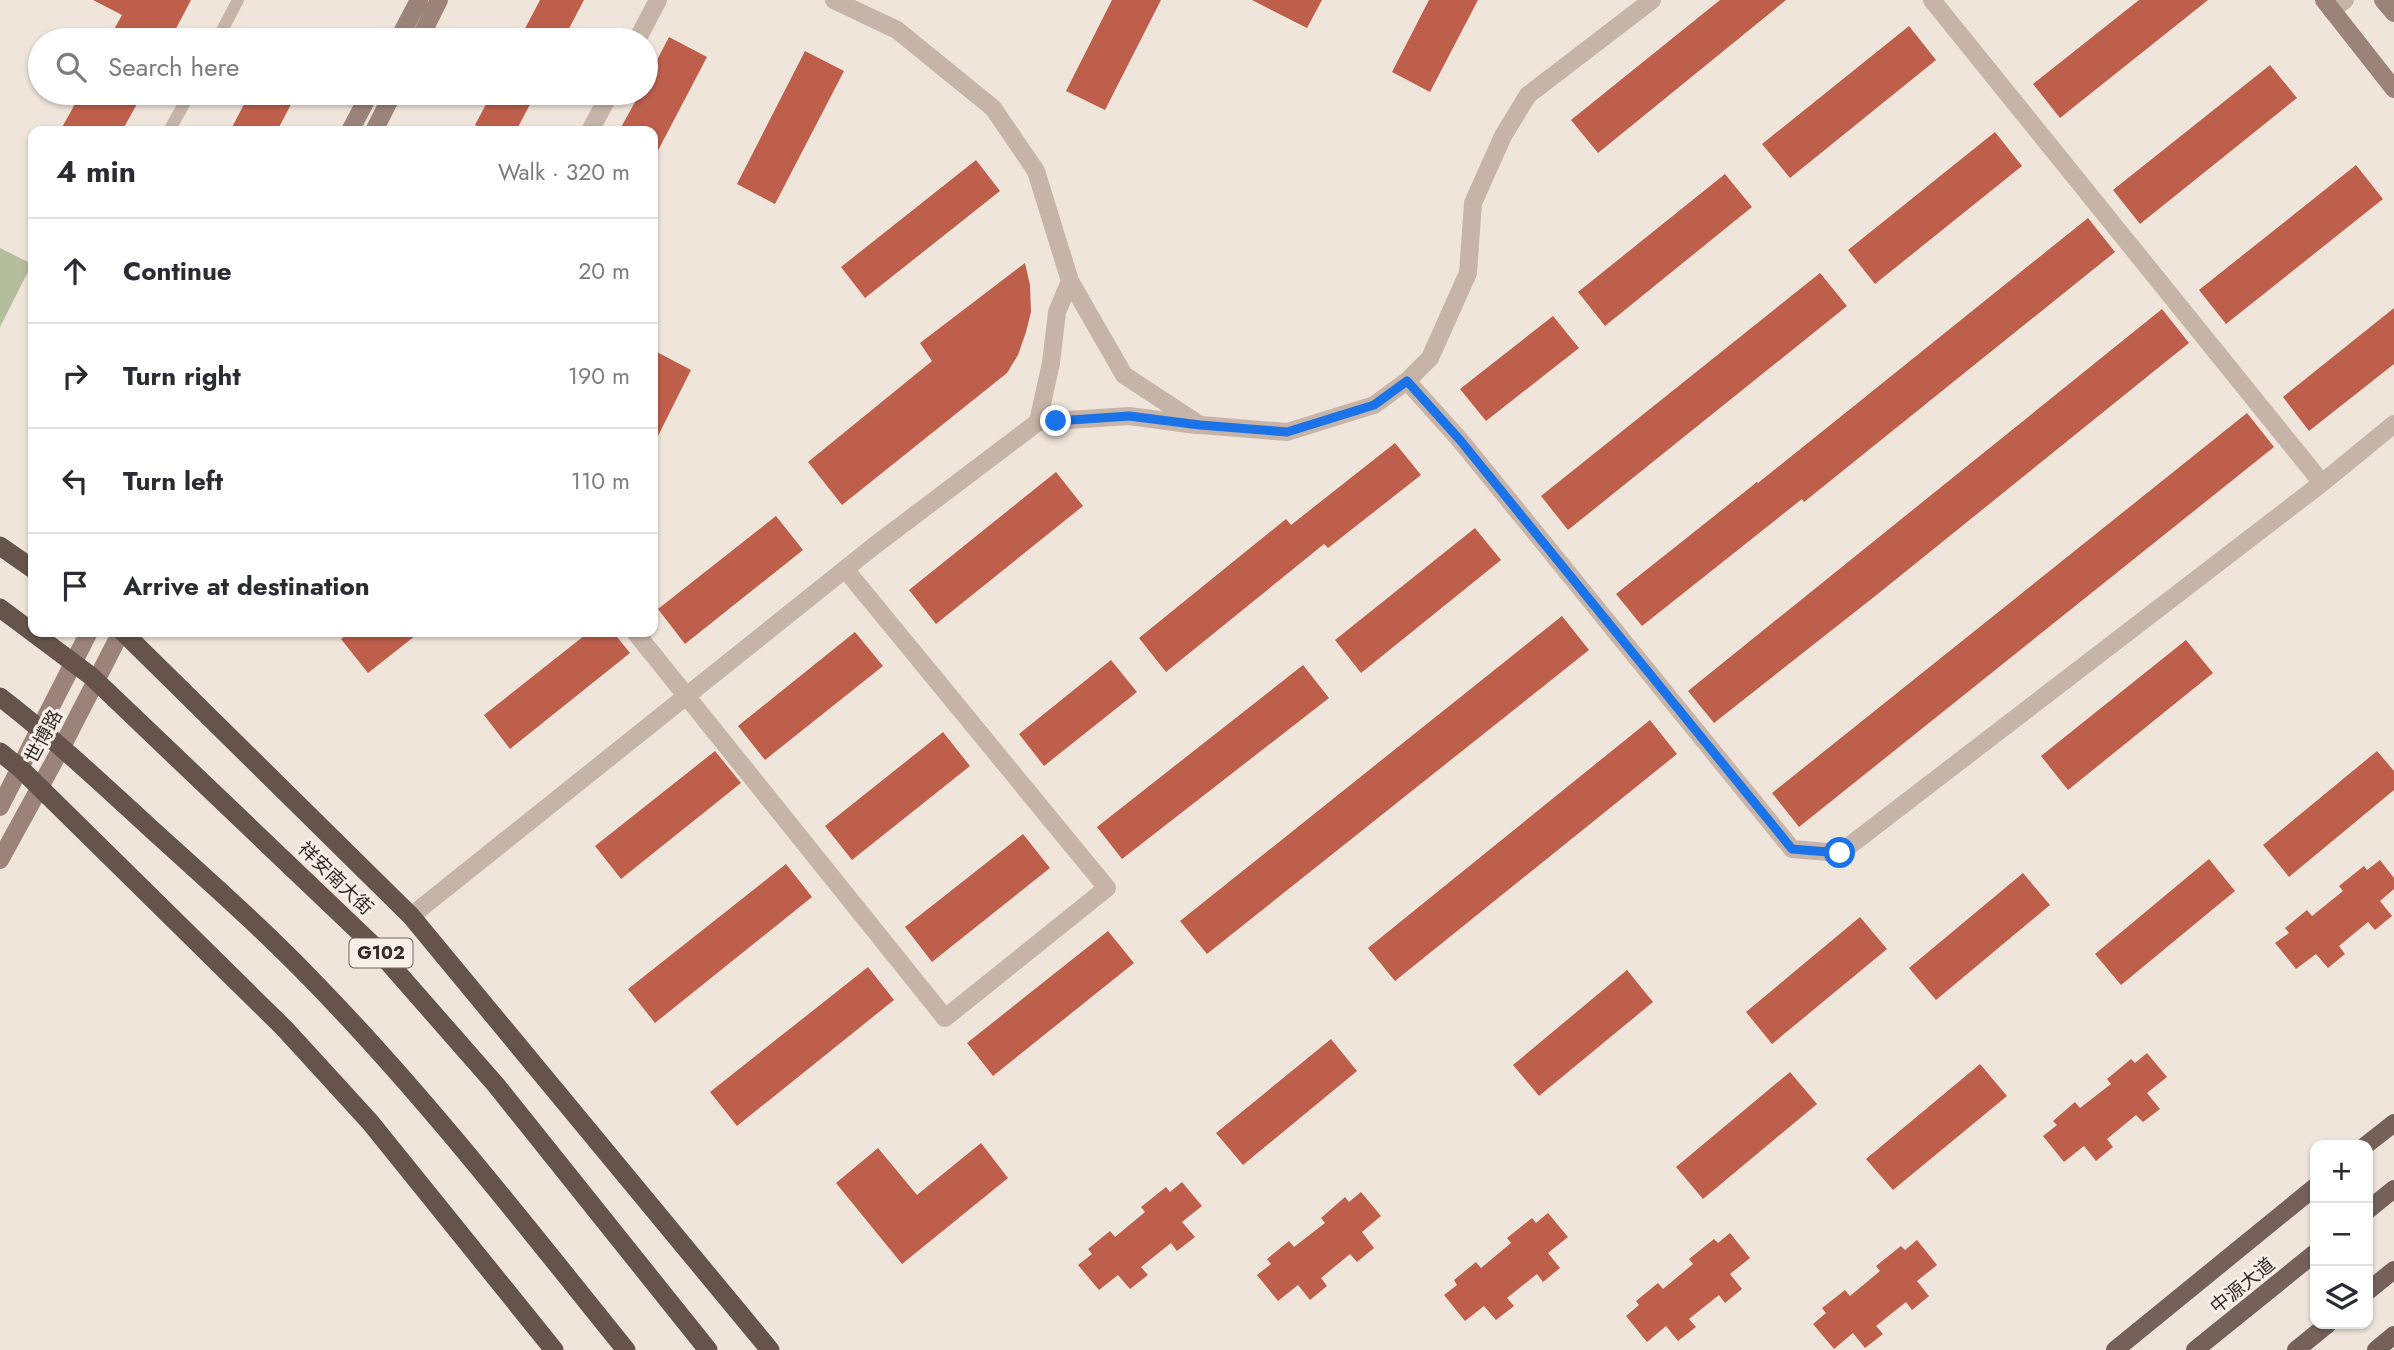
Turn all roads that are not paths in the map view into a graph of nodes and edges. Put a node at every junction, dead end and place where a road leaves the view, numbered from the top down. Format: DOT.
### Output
graph roads {
  1 [pos="239,0"];
  2 [pos="419,0"];
  3 [pos="439,0"];
  4 [pos="658,0"];
  5 [pos="835,0"];
  6 [pos="1652,0"];
  7 [pos="1932,0"];
  8 [pos="2384,0"];
  9 [pos="2334,4"];
  10 [pos="2394,13"];
  11 [pos="224,28"];
  12 [pos="404,28"];
  13 [pos="425,28"];
  14 [pos="643,28"];
  15 [pos="2394,89"];
  16 [pos="183,105"];
  17 [pos="364,105"];
  18 [pos="387,105"];
  19 [pos="604,105"];
  20 [pos="172,126"];
  21 [pos="353,126"];
  22 [pos="376,126"];
  23 [pos="593,126"];
  24 [pos="1070,281"];
  25 [pos="1407,381"];
  26 [pos="1038,422"];
  27 [pos="2394,424"];
  28 [pos="1200,425"];
  29 [pos="2322,482"];
  30 [pos="0,546"];
  31 [pos="28,566"];
  32 [pos="845,569"];
  33 [pos="0,608"];
  34 [pos="28,629"];
  35 [pos="38,637"];
  36 [pos="86,637"];
  37 [pos="119,637"];
  38 [pos="127,637"];
  39 [pos="639,637"];
  40 [pos="73,663"];
  41 [pos="95,680"];
  42 [pos="688,696"];
  43 [pos="0,697"];
  44 [pos="40,728"];
  45 [pos="62,747"];
  46 [pos="0,752"];
  47 [pos="20,768"];
  48 [pos="38,787"];
  49 [pos="0,807"];
  50 [pos="0,860"];
  51 [pos="411,916"];
  52 [pos="2394,1123"];
  53 [pos="2373,1140"];
  54 [pos="2394,1189"];
  55 [pos="2310,1191"];
  56 [pos="2373,1206"];
  57 [pos="2310,1257"];
  58 [pos="2394,1270"];
  59 [pos="2373,1287"];
  60 [pos="2322,1329"];
  61 [pos="2394,1335"];
  62 [pos="554,1350"];
  63 [pos="626,1350"];
  64 [pos="708,1350"];
  65 [pos="770,1350"];
  66 [pos="2115,1350"];
  67 [pos="2195,1350"];
  68 [pos="2296,1350"];
  69 [pos="2376,1350"];
  1 -- 11 [label="lane"];
  2 -- 12 [label="main road"];
  3 -- 13 [label="main road"];
  4 -- 14 [label="street"];
  5 -- 24 [label="street"];
  6 -- 25 [label="street"];
  7 -- 29 [label="street"];
  8 -- 10 [label="main road"];
  9 -- 15 [label="main road"];
  16 -- 20 [label="lane"];
  17 -- 21 [label="main road"];
  18 -- 22 [label="main road"];
  19 -- 23 [label="street"];
  24 -- 26 [label="street"];
  24 -- 28 [label="street"];
  25 -- 28 [label="street"];
  25 -- 29 [label="street"];
  26 -- 28 [label="street"];
  26 -- 32 [label="street"];
  27 -- 29 [label="street"];
  30 -- 31 [label="highway"];
  32 -- 42 [label="street"];
  32 -- 42 [label="street"];
  33 -- 34 [label="highway, 祥安南大街 / G102"];
  35 -- 40 [label="highway, 祥安南大街 / G102"];
  36 -- 40 [label="main road, 世博路"];
  37 -- 41 [label="main road, 世博路"];
  38 -- 51 [label="highway"];
  39 -- 42 [label="street"];
  40 -- 41 [label="highway, 祥安南大街 / G102"];
  40 -- 44 [label="main road, 世博路"];
  41 -- 45 [label="main road, 世博路"];
  41 -- 64 [label="highway, 祥安南大街 / G102"];
  42 -- 51 [label="street"];
  43 -- 44 [label="highway"];
  44 -- 45 [label="highway"];
  44 -- 47 [label="main road, 世博路"];
  45 -- 48 [label="main road, 世博路"];
  45 -- 63 [label="highway"];
  46 -- 47 [label="highway"];
  47 -- 48 [label="highway"];
  47 -- 49 [label="main road, 世博路"];
  48 -- 50 [label="main road, 世博路"];
  48 -- 62 [label="highway"];
  51 -- 65 [label="highway"];
  52 -- 53 [label="main road"];
  54 -- 56 [label="main road"];
  55 -- 66 [label="main road"];
  57 -- 67 [label="main road, 中源大道"];
  58 -- 59 [label="main road"];
  60 -- 68 [label="main road"];
  61 -- 69 [label="main road"];
}
